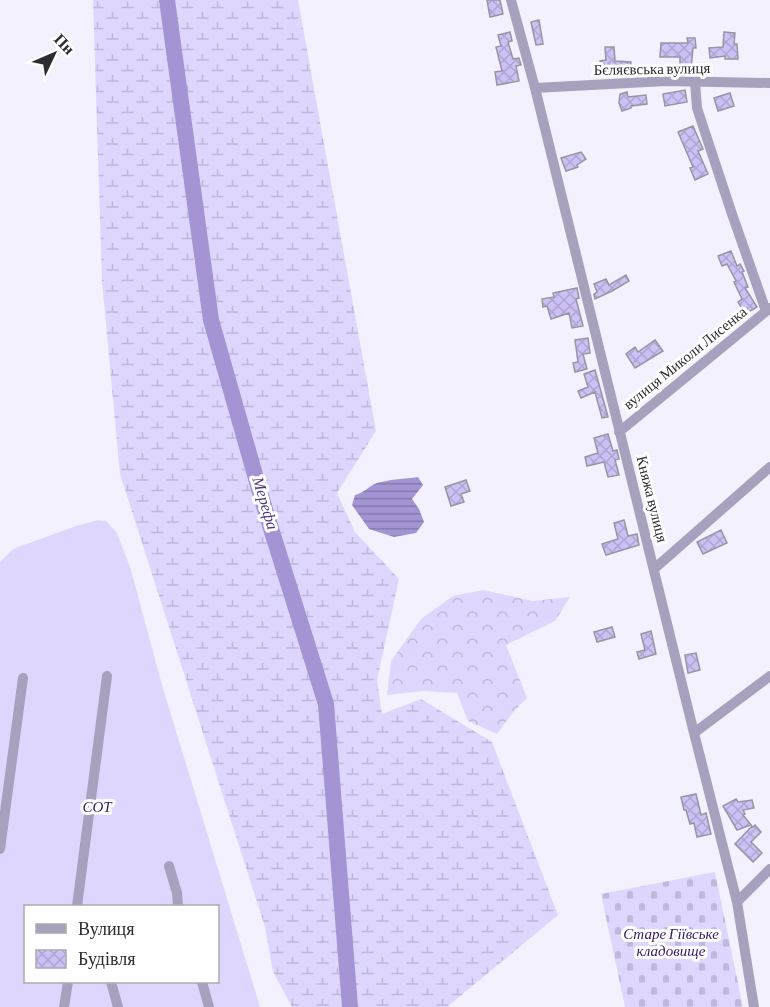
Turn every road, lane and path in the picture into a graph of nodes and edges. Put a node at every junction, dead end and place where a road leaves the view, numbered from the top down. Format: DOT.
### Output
graph roads {
  1 [pos="511,0"];
  2 [pos="695,82"];
  3 [pos="770,83"];
  4 [pos="535,88"];
  5 [pos="768,309"];
  6 [pos="619,432"];
  7 [pos="770,467"];
  8 [pos="654,569"];
  9 [pos="107,676"];
  10 [pos="770,676"];
  11 [pos="23,678"];
  12 [pos="694,733"];
  13 [pos="0,849"];
  14 [pos="169,866"];
  15 [pos="770,869"];
  16 [pos="737,902"];
  17 [pos="77,905"];
  18 [pos="178,905"];
  19 [pos="68,983"];
  20 [pos="112,983"];
  21 [pos="203,983"];
  22 [pos="64,1007"];
  23 [pos="118,1007"];
  24 [pos="209,1007"];
  25 [pos="754,1007"];
  1 -- 4 [label="street, Княжа вулиця"];
  2 -- 3 [label="street, Бєляєвська вулиця"];
  2 -- 4 [label="street, Бєляєвська вулиця"];
  2 -- 5 [label="street"];
  4 -- 6 [label="street, Княжа вулиця"];
  5 -- 6 [label="street, вулиця Миколи Лисенка"];
  6 -- 8 [label="street, Княжа вулиця"];
  7 -- 8 [label="street"];
  8 -- 12 [label="street, Княжа вулиця"];
  9 -- 17 [label="street"];
  10 -- 12 [label="street"];
  11 -- 13 [label="street"];
  12 -- 16 [label="street, Княжа вулиця"];
  14 -- 18 [label="street"];
  15 -- 16 [label="street"];
  16 -- 25 [label="street, Княжа вулиця"];
  19 -- 22 [label="street"];
  20 -- 23 [label="street"];
  21 -- 24 [label="street"];
}
